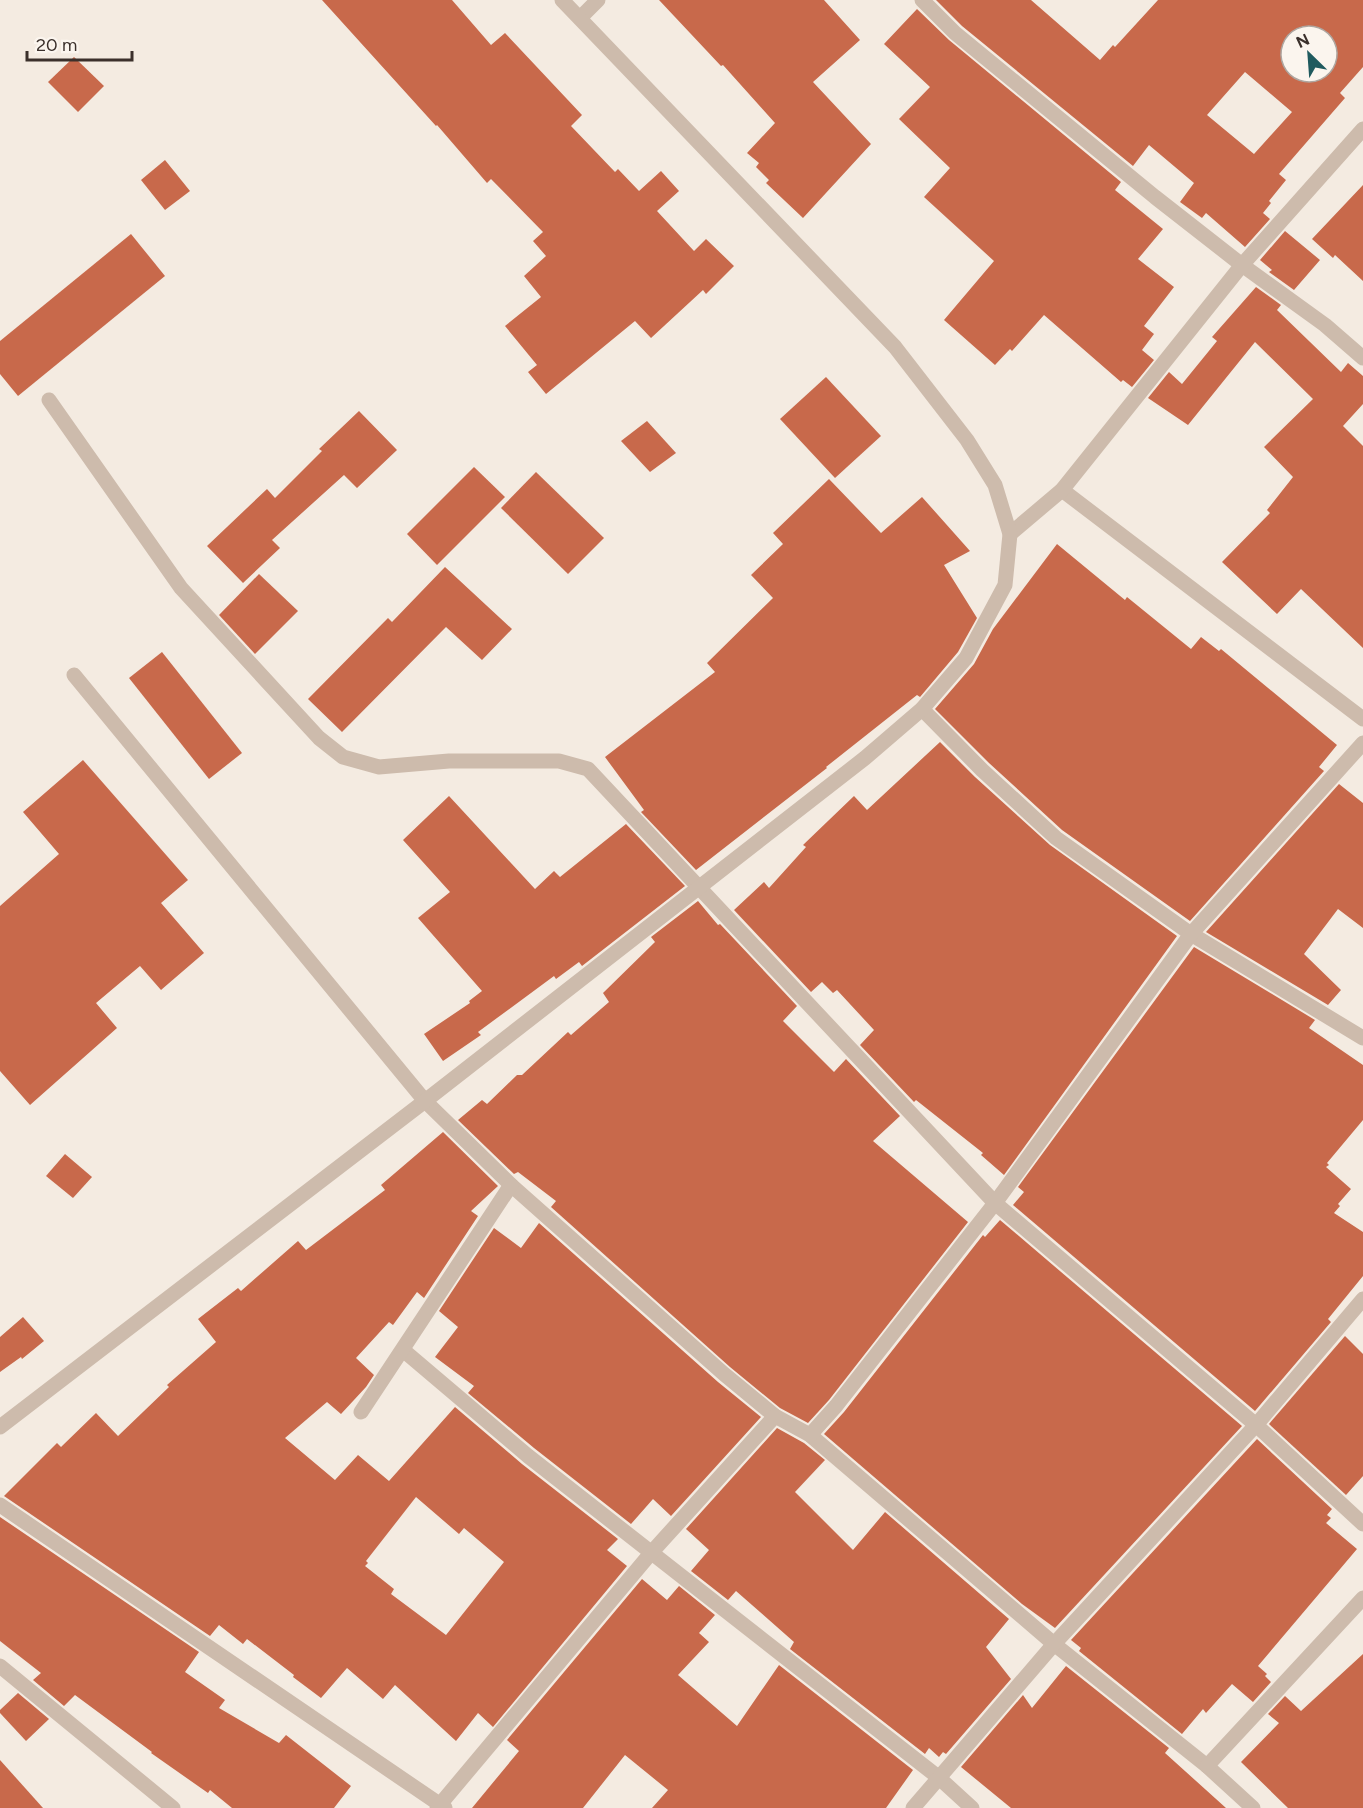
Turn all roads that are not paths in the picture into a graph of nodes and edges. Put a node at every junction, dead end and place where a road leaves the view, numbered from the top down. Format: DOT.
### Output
graph roads {
  1 [pos="562,0"];
  2 [pos="598,0"];
  3 [pos="922,0"];
  4 [pos="579,18"];
  5 [pos="1363,129"];
  6 [pos="1242,265"];
  7 [pos="1363,358"];
  8 [pos="49,400"];
  9 [pos="1062,490"];
  10 [pos="1010,534"];
  11 [pos="74,675"];
  12 [pos="922,709"];
  13 [pos="1363,719"];
  14 [pos="1363,743"];
  15 [pos="698,887"];
  16 [pos="1191,934"];
  17 [pos="1363,1038"];
  18 [pos="425,1101"];
  19 [pos="511,1185"];
  20 [pos="995,1203"];
  21 [pos="1363,1299"];
  22 [pos="403,1350"];
  23 [pos="361,1412"];
  24 [pos="775,1416"];
  25 [pos="1257,1425"];
  26 [pos="0,1427"];
  27 [pos="810,1435"];
  28 [pos="0,1505"];
  29 [pos="1363,1524"];
  30 [pos="651,1553"];
  31 [pos="1363,1598"];
  32 [pos="1054,1644"];
  33 [pos="0,1665"];
  34 [pos="1207,1766"];
  35 [pos="938,1777"];
  36 [pos="441,1807"];
  37 [pos="173,1808"];
  38 [pos="913,1808"];
  39 [pos="972,1808"];
  40 [pos="1253,1808"];
  1 -- 4 [label="street"];
  2 -- 4 [label="street"];
  3 -- 6 [label="street"];
  4 -- 10 [label="street"];
  5 -- 6 [label="street"];
  6 -- 7 [label="street"];
  6 -- 9 [label="street"];
  8 -- 15 [label="street"];
  9 -- 10 [label="street"];
  9 -- 13 [label="street"];
  10 -- 12 [label="street"];
  11 -- 18 [label="street"];
  12 -- 15 [label="street"];
  12 -- 16 [label="street"];
  14 -- 16 [label="street"];
  15 -- 18 [label="street"];
  15 -- 20 [label="street"];
  16 -- 17 [label="street"];
  16 -- 20 [label="street"];
  18 -- 19 [label="street"];
  18 -- 26 [label="street"];
  19 -- 22 [label="street"];
  19 -- 24 [label="street"];
  20 -- 25 [label="street"];
  20 -- 27 [label="street"];
  21 -- 25 [label="street"];
  22 -- 23 [label="street"];
  22 -- 30 [label="street"];
  24 -- 27 [label="street"];
  24 -- 30 [label="street"];
  25 -- 29 [label="street"];
  25 -- 32 [label="street"];
  27 -- 32 [label="street"];
  28 -- 36 [label="street"];
  30 -- 35 [label="street"];
  30 -- 36 [label="street"];
  31 -- 34 [label="street"];
  32 -- 34 [label="street"];
  32 -- 35 [label="street"];
  33 -- 37 [label="street"];
  34 -- 40 [label="street"];
  35 -- 38 [label="street"];
  35 -- 39 [label="street"];
}
